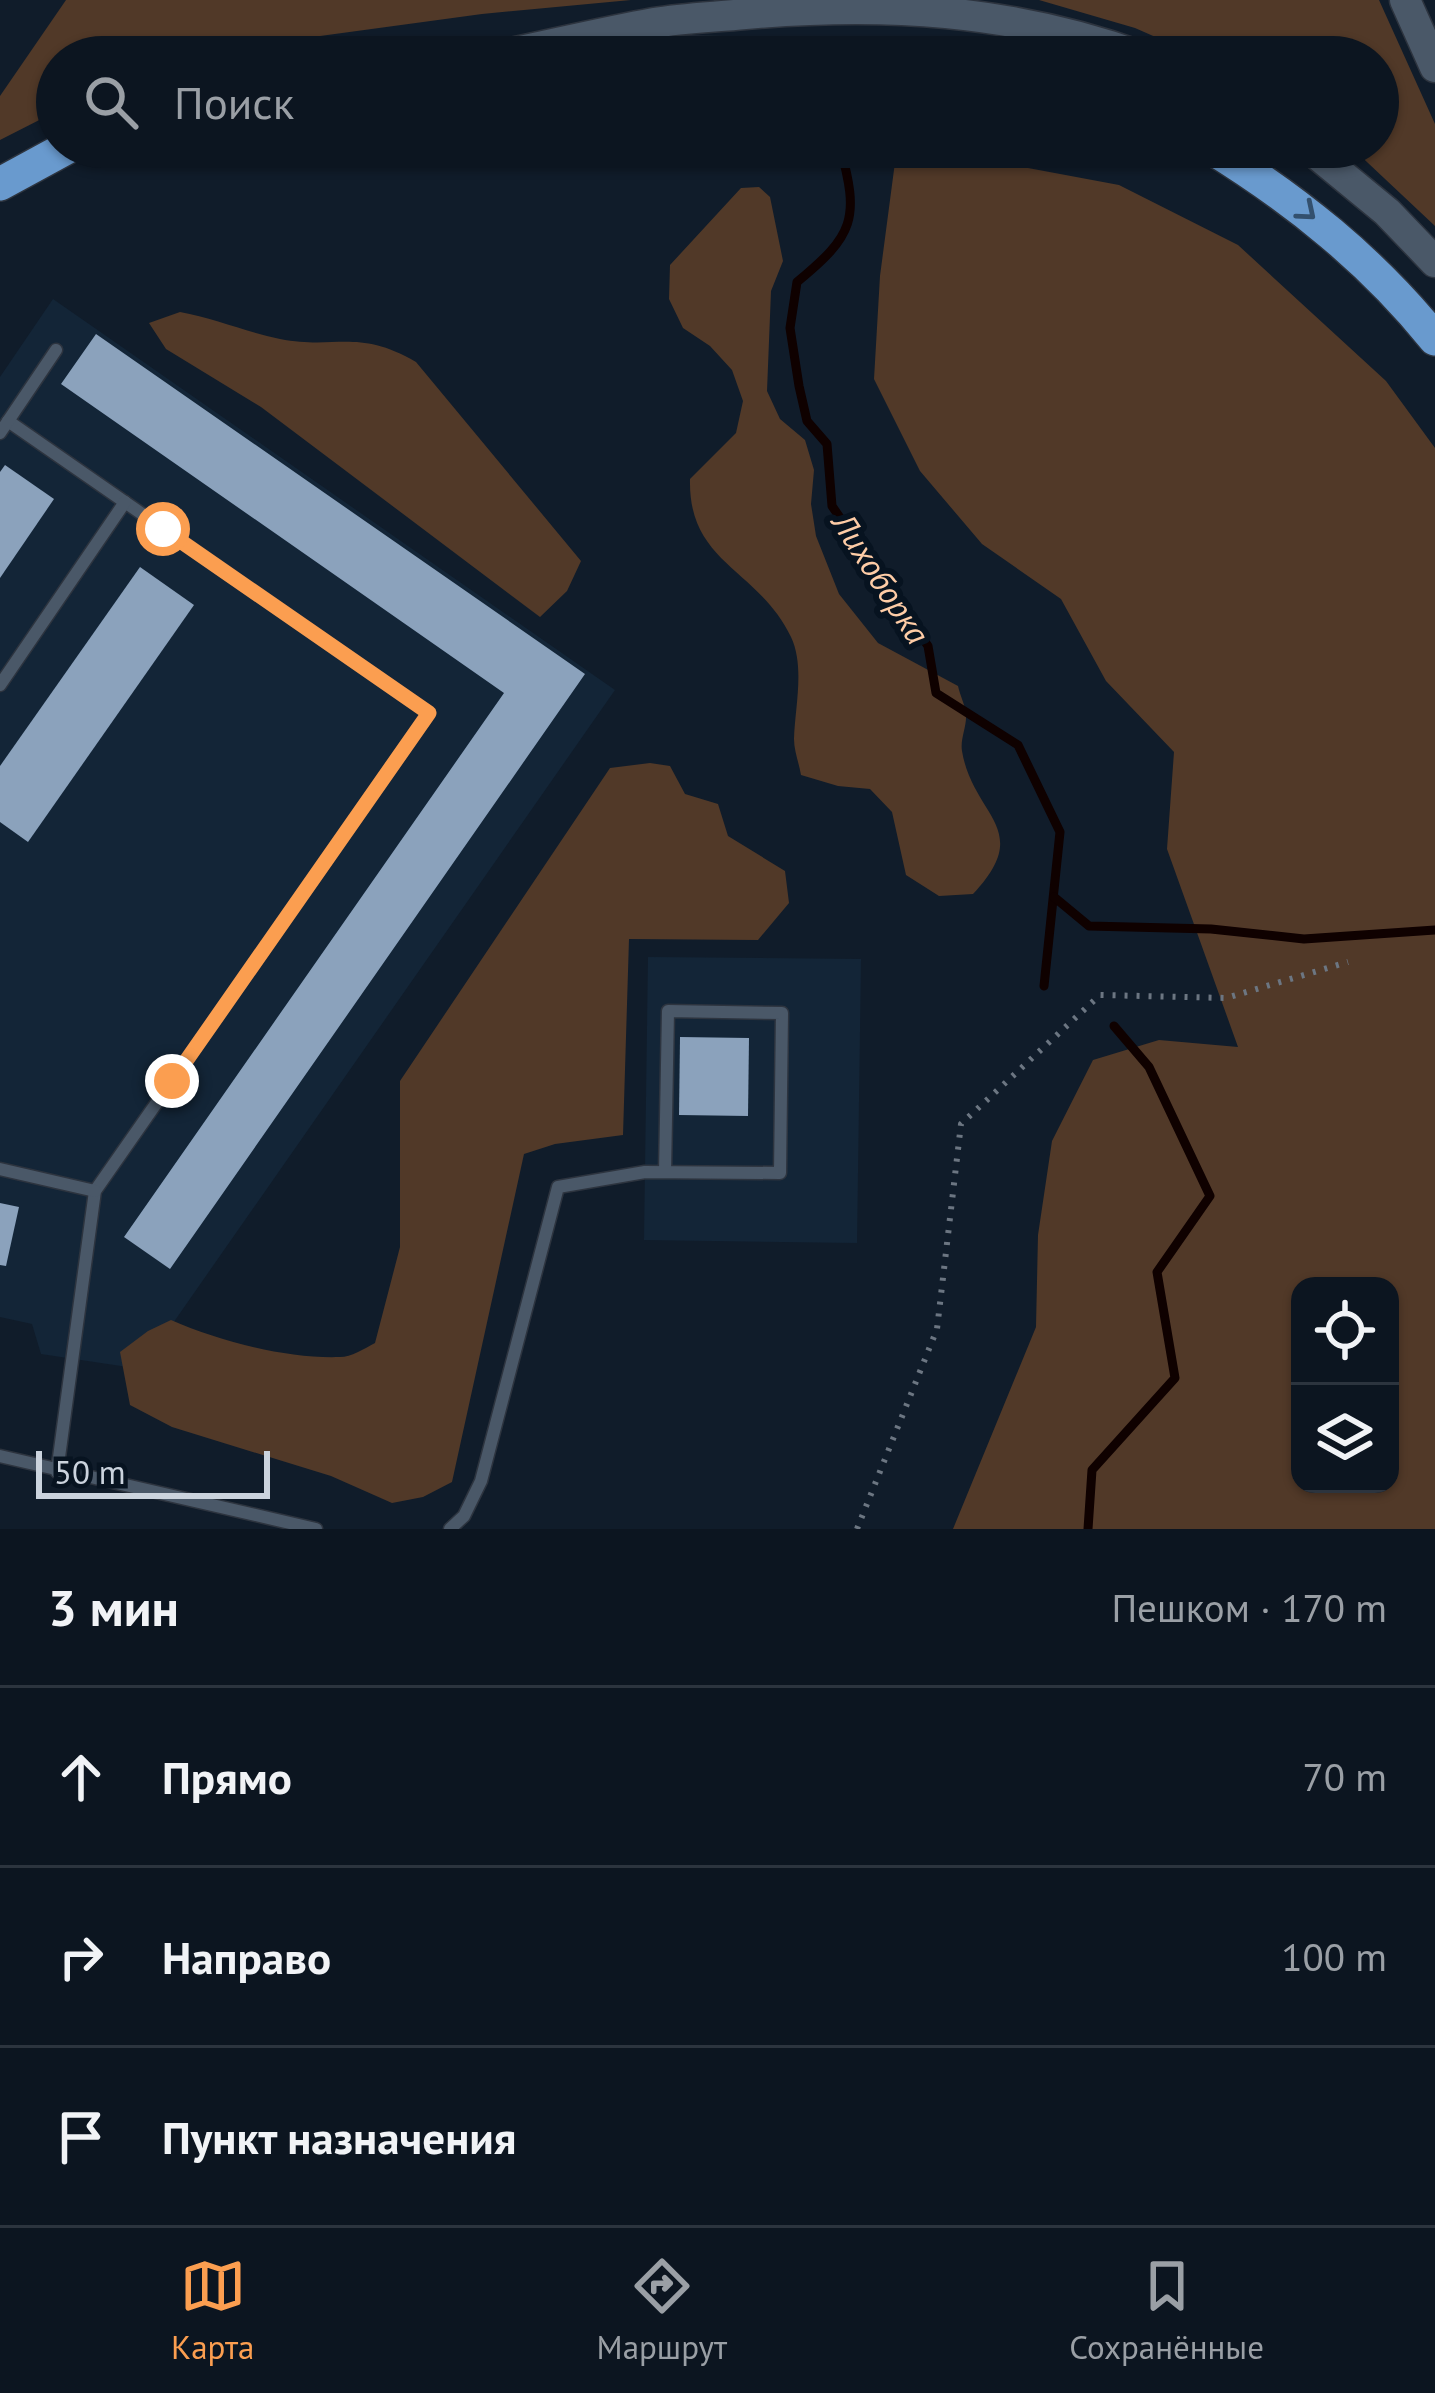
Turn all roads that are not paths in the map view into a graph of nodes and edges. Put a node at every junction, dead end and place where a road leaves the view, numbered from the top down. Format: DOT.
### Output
graph roads {
  1 [pos="1405,0"];
  2 [pos="591,36"];
  3 [pos="1080,36"];
  4 [pos="1435,67"];
  5 [pos="36,164"];
  6 [pos="1244,168"];
  7 [pos="1334,168"];
  8 [pos="0,184"];
  9 [pos="1435,262"];
  10 [pos="1435,339"];
  11 [pos="56,350"];
  12 [pos="4,427"];
  13 [pos="125,502"];
  14 [pos="0,686"];
  15 [pos="0,1169"];
  16 [pos="665,1172"];
  17 [pos="95,1191"];
  18 [pos="0,1456"];
  19 [pos="57,1472"];
  20 [pos="316,1529"];
  21 [pos="450,1529"];
  1 -- 4 [label="main road"];
  2 -- 3 [label="main road"];
  5 -- 8 [label="highway"];
  6 -- 10 [label="highway, one-way"];
  7 -- 9 [label="main road"];
  11 -- 12 [label="lane"];
  12 -- 13 [label="lane"];
  13 -- 14 [label="lane"];
  13 -- 17 [label="lane"];
  15 -- 17 [label="lane"];
  16 -- 16 [label="lane"];
  16 -- 21 [label="lane"];
  17 -- 19 [label="lane"];
  18 -- 19 [label="lane"];
  19 -- 20 [label="lane"];
}
